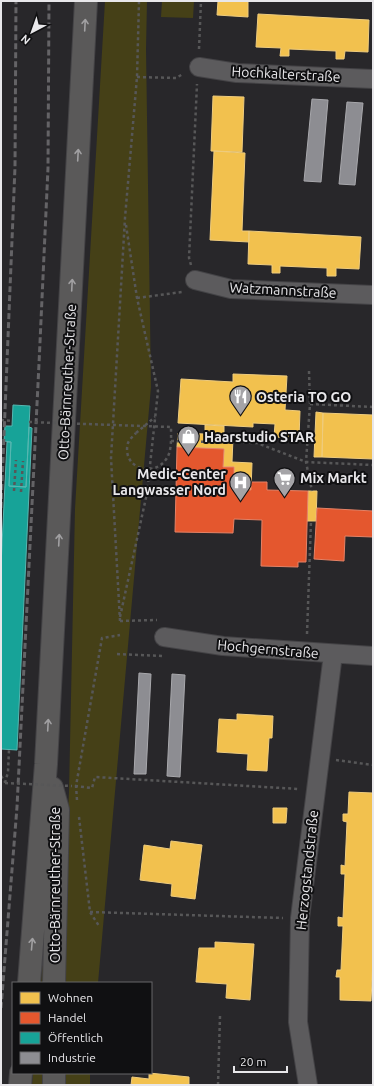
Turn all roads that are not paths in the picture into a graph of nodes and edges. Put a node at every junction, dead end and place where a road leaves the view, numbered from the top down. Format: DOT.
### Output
graph roads {
  1 [pos="86,1"];
  2 [pos="199,67"];
  3 [pos="373,79"];
  4 [pos="195,280"];
  5 [pos="373,295"];
  6 [pos="164,637"];
  7 [pos="333,654"];
  8 [pos="373,656"];
  9 [pos="46,764"];
  10 [pos="29,982"];
  11 [pos="54,982"];
  12 [pos="21,1074"];
  13 [pos="54,1074"];
  14 [pos="20,1085"];
  15 [pos="54,1085"];
  16 [pos="308,1085"];
  9 -- 1 [label="main road, Otto-Bärnreuther-Straße, one-way"];
  2 -- 3 [label="street, Hochkalterstraße"];
  4 -- 5 [label="street, Watzmannstraße"];
  6 -- 7 [label="street, Hochgernstraße"];
  7 -- 8 [label="street, Hochgernstraße"];
  7 -- 16 [label="street, Herzogstandstraße"];
  10 -- 9 [label="main road, Otto-Bärnreuther-Straße, one-way"];
  9 -- 11 [label="main road, Otto-Bärnreuther-Straße"];
  12 -- 14 [label="main road"];
  13 -- 15 [label="main road"];
}
